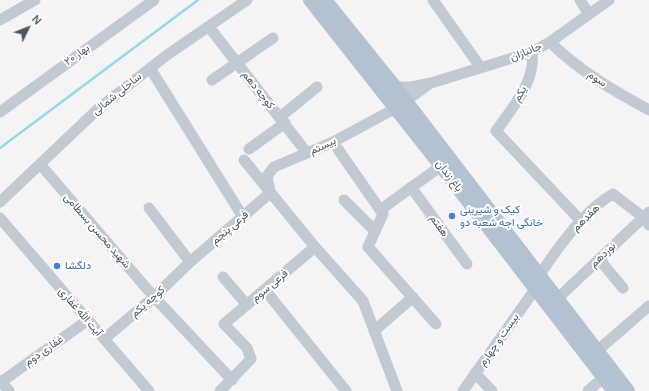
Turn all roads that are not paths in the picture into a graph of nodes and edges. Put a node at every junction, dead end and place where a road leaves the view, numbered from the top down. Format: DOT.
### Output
graph roads {
  1 [pos="35,0"];
  2 [pos="154,0"];
  3 [pos="247,0"];
  4 [pos="310,0"];
  5 [pos="325,0"];
  6 [pos="433,0"];
  7 [pos="580,0"];
  8 [pos="609,0"];
  9 [pos="589,14"];
  10 [pos="0,20"];
  11 [pos="210,26"];
  12 [pos="273,38"];
  13 [pos="550,42"];
  14 [pos="532,52"];
  15 [pos="237,62"];
  16 [pos="150,68"];
  17 [pos="481,68"];
  18 [pos="212,80"];
  19 [pos="431,83"];
  20 [pos="317,87"];
  21 [pos="395,87"];
  22 [pos="401,105"];
  23 [pos="649,110"];
  24 [pos="0,112"];
  25 [pos="282,120"];
  26 [pos="333,142"];
  27 [pos="249,149"];
  28 [pos="307,153"];
  29 [pos="244,160"];
  30 [pos="40,164"];
  31 [pos="441,166"];
  32 [pos="411,187"];
  33 [pos="270,193"];
  34 [pos="344,200"];
  35 [pos="0,202"];
  36 [pos="149,208"];
  37 [pos="380,210"];
  38 [pos="242,217"];
  39 [pos="0,218"];
  40 [pos="647,218"];
  41 [pos="581,221"];
  42 [pos="0,222"];
  43 [pos="375,231"];
  44 [pos="12,233"];
  45 [pos="315,247"];
  46 [pos="599,259"];
  47 [pos="190,262"];
  48 [pos="467,264"];
  49 [pos="223,277"];
  50 [pos="537,282"];
  51 [pos="623,288"];
  52 [pos="265,290"];
  53 [pos="154,297"];
  54 [pos="413,297"];
  55 [pos="557,299"];
  56 [pos="247,305"];
  57 [pos="648,310"];
  58 [pos="88,320"];
  59 [pos="436,324"];
  60 [pos="374,331"];
  61 [pos="104,339"];
  62 [pos="597,351"];
  63 [pos="476,373"];
  64 [pos="604,377"];
  65 [pos="232,380"];
  66 [pos="0,381"];
  67 [pos="9,391"];
  68 [pos="149,391"];
  69 [pos="220,391"];
  70 [pos="346,391"];
  71 [pos="397,391"];
  72 [pos="463,391"];
  73 [pos="492,391"];
  74 [pos="588,391"];
  75 [pos="614,391"];
  76 [pos="628,391"];
  1 -- 10 [label="street"];
  2 -- 24 [label="street, بهار ۲۰"];
  3 -- 11 [label="street, ساحلی شمالی"];
  4 -- 22 [label="main road, باغ زندان"];
  5 -- 21 [label="main road, باغ زندان"];
  6 -- 17 [label="street"];
  7 -- 9 [label="street"];
  8 -- 9 [label="street, جانبازان"];
  9 -- 13 [label="street, جانبازان"];
  11 -- 15 [label="street, کوچه دهم"];
  11 -- 16 [label="street, ساحلی شمالی"];
  12 -- 15 [label="street"];
  13 -- 14 [label="street, جانبازان"];
  13 -- 23 [label="street, سوم"];
  14 -- 17 [label="street, جانبازان"];
  14 -- 41 [label="street, یکم"];
  15 -- 18 [label="street"];
  15 -- 25 [label="street, کوچه دهم"];
  16 -- 30 [label="street, ساحلی شمالی"];
  16 -- 38 [label="street"];
  17 -- 19 [label="street, جانبازان"];
  19 -- 21 [label="street, جانبازان"];
  19 -- 22 [label="street, جانبازان"];
  20 -- 25 [label="street"];
  21 -- 22 [label="main road, باغ زندان"];
  22 -- 26 [label="street, بیستم"];
  22 -- 31 [label="main road, باغ زندان"];
  22 -- 50 [label="main road, باغ زندان"];
  25 -- 27 [label="street"];
  25 -- 28 [label="street, کوچه دهم"];
  26 -- 28 [label="street, بیستم"];
  26 -- 37 [label="street"];
  28 -- 33 [label="street, بیستم"];
  29 -- 33 [label="street"];
  30 -- 35 [label="street, ساحلی شمالی"];
  30 -- 53 [label="street, شهید محسن بسطامی"];
  31 -- 32 [label="street"];
  31 -- 50 [label="main road, باغ زندان"];
  32 -- 37 [label="street"];
  32 -- 48 [label="street, هفتم"];
  33 -- 38 [label="street, فرعی پنجم"];
  33 -- 45 [label="street"];
  34 -- 43 [label="street"];
  36 -- 47 [label="street"];
  37 -- 43 [label="street"];
  38 -- 47 [label="street, فرعی پنجم"];
  39 -- 44 [label="street"];
  40 -- 41 [label="street, هفدهم"];
  40 -- 46 [label="street, نوزدهم"];
  41 -- 50 [label="street, هفدهم"];
  42 -- 44 [label="street"];
  43 -- 54 [label="street"];
  44 -- 58 [label="street, آیت الله غفاری"];
  45 -- 52 [label="street, فرعی سوم"];
  45 -- 60 [label="street"];
  46 -- 51 [label="street"];
  46 -- 55 [label="street, نوزدهم"];
  47 -- 53 [label="street, کوچه یکم"];
  49 -- 56 [label="street"];
  50 -- 55 [label="main road, باغ زندان"];
  50 -- 63 [label="street, بیست و چهارم"];
  50 -- 64 [label="main road, باغ زندان"];
  52 -- 56 [label="street, فرعی سوم"];
  52 -- 70 [label="street"];
  53 -- 61 [label="street, کوچه یکم"];
  53 -- 65 [label="street, شهید محسن بسطامی"];
  54 -- 59 [label="street"];
  54 -- 60 [label="street"];
  55 -- 62 [label="main road, باغ زندان"];
  56 -- 65 [label="street, فرعی سوم"];
  57 -- 62 [label="street"];
  58 -- 61 [label="street, آیت الله غفاری"];
  58 -- 66 [label="street, غفاری دوم"];
  60 -- 71 [label="street"];
  61 -- 68 [label="street, آیت الله غفاری"];
  62 -- 76 [label="main road, باغ زندان"];
  63 -- 72 [label="street, بیست و چهارم"];
  63 -- 73 [label="street"];
  64 -- 74 [label="street"];
  64 -- 75 [label="main road, باغ زندان"];
  65 -- 69 [label="street"];
  66 -- 67 [label="street"];
}
